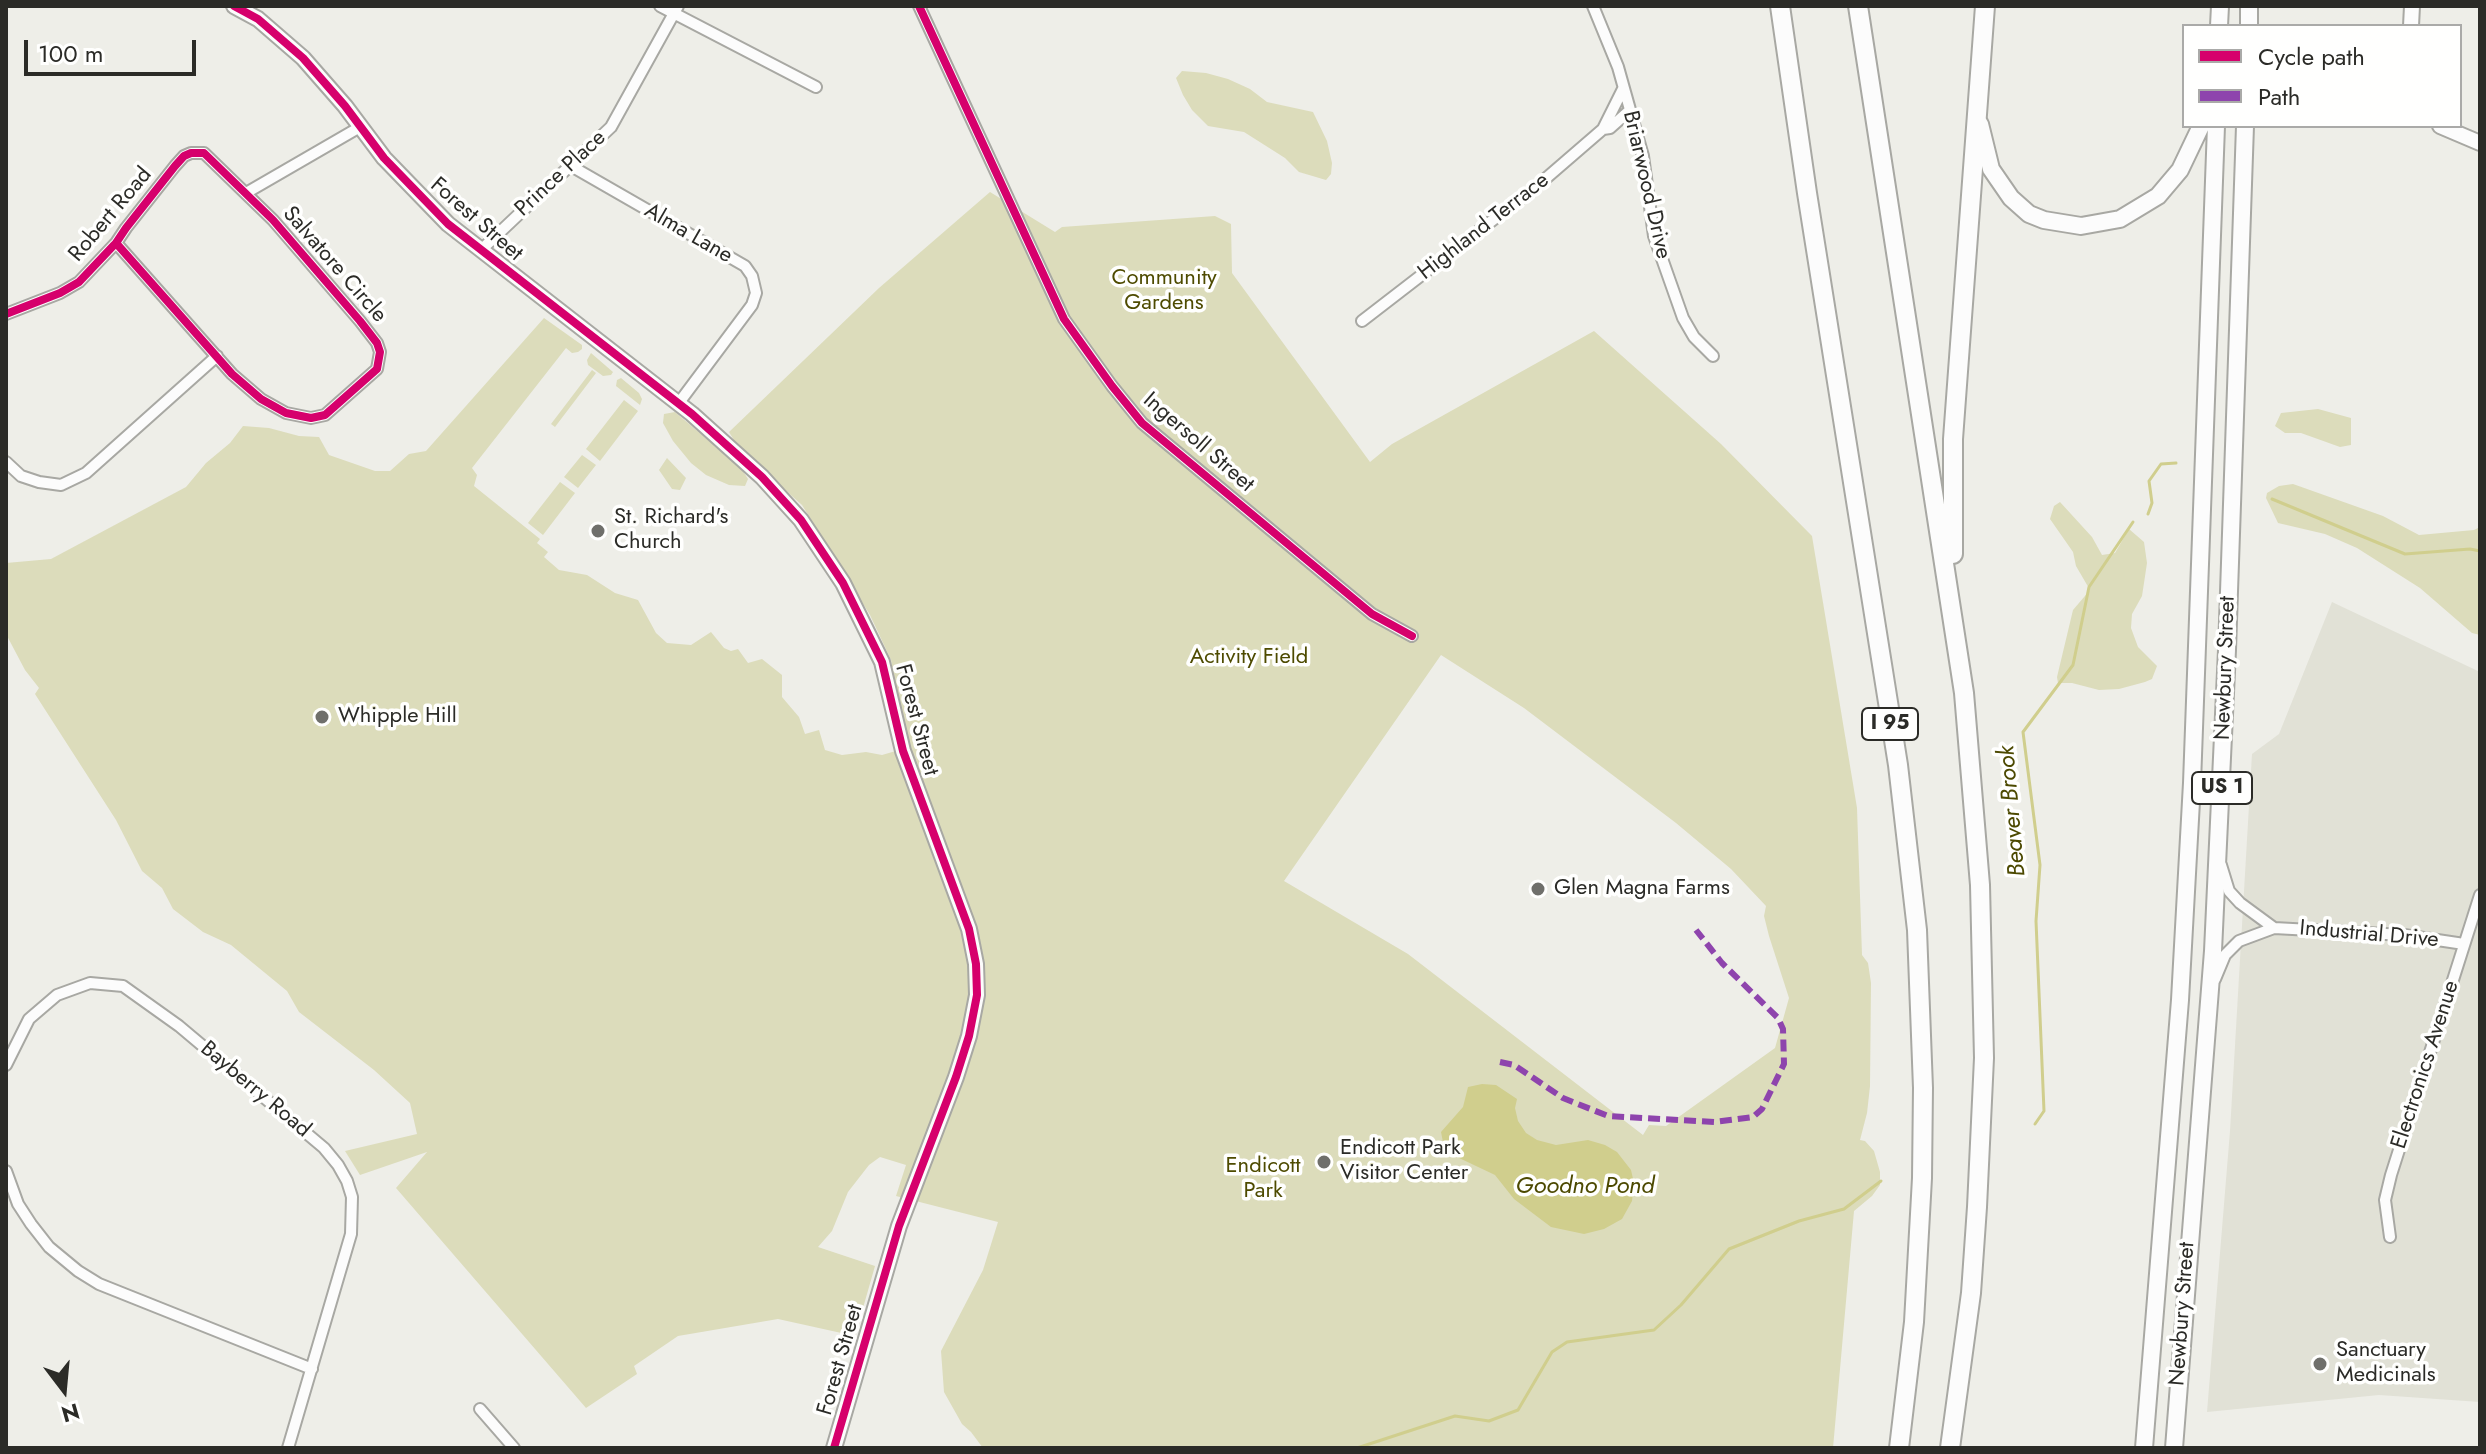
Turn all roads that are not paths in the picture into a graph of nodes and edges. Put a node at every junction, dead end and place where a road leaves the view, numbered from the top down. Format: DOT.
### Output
graph roads {
  1 [pos="234,6"];
  2 [pos="660,6"];
  3 [pos="919,6"];
  4 [pos="1593,6"];
  5 [pos="1780,6"];
  6 [pos="1858,6"];
  7 [pos="1985,6"];
  8 [pos="676,9"];
  9 [pos="816,87"];
  10 [pos="1623,89"];
  11 [pos="1629,111"];
  12 [pos="1978,112"];
  13 [pos="360,127"];
  14 [pos="2200,128"];
  15 [pos="2216,128"];
  16 [pos="2445,128"];
  17 [pos="1603,129"];
  18 [pos="2247,130"];
  19 [pos="2480,143"];
  20 [pos="195,152"];
  21 [pos="571,166"];
  22 [pos="246,193"];
  23 [pos="116,243"];
  24 [pos="481,250"];
  25 [pos="6,314"];
  26 [pos="1362,321"];
  27 [pos="217,356"];
  28 [pos="1713,356"];
  29 [pos="678,404"];
  30 [pos="6,462"];
  31 [pos="1954,630"];
  32 [pos="1412,636"];
  33 [pos="2218,853"];
  34 [pos="2480,895"];
  35 [pos="2274,928"];
  36 [pos="2464,944"];
  37 [pos="2209,992"];
  38 [pos="6,1065"];
  39 [pos="6,1171"];
  40 [pos="2390,1237"];
  41 [pos="312,1369"];
  42 [pos="480,1409"];
  43 [pos="288,1448"];
  44 [pos="514,1448"];
  45 [pos="834,1448"];
  46 [pos="1899,1448"];
  47 [pos="1950,1448"];
  48 [pos="2144,1448"];
  49 [pos="2174,1448"];
  1 -- 13 [label="street, Forest Street"];
  2 -- 8 [label="street"];
  3 -- 32 [label="street, Ingersoll Street"];
  4 -- 10 [label="street, Briarwood Drive"];
  5 -- 46 [label="highway, I 95"];
  6 -- 31 [label="highway"];
  7 -- 12 [label="highway"];
  8 -- 9 [label="street"];
  8 -- 21 [label="street, Prince Place"];
  10 -- 11 [label="street, Briarwood Drive"];
  10 -- 17 [label="street, Highland Terrace"];
  11 -- 17 [label="street, Highland Terrace"];
  11 -- 28 [label="street, Briarwood Drive"];
  12 -- 14 [label="main road"];
  12 -- 31 [label="highway"];
  13 -- 22 [label="street"];
  13 -- 24 [label="street, Forest Street"];
  15 -- 48 [label="main road, Newbury Street / US 1"];
  16 -- 19 [label="street"];
  17 -- 26 [label="street, Highland Terrace"];
  18 -- 33 [label="main road, Newbury Street / US 1"];
  20 -- 22 [label="street, Salvatore Circle"];
  20 -- 23 [label="street, Robert Road"];
  21 -- 24 [label="street, Prince Place"];
  21 -- 29 [label="street, Alma Lane"];
  22 -- 27 [label="street, Salvatore Circle"];
  23 -- 25 [label="street, Robert Road"];
  23 -- 27 [label="street, Salvatore Circle"];
  24 -- 29 [label="street, Forest Street"];
  27 -- 30 [label="street"];
  29 -- 45 [label="street, Forest Street"];
  31 -- 47 [label="highway"];
  33 -- 35 [label="street, Industrial Drive"];
  33 -- 37 [label="main road, Newbury Street / US 1"];
  34 -- 36 [label="street, Electronics Avenue"];
  35 -- 36 [label="street, Industrial Drive"];
  35 -- 37 [label="street, Industrial Drive"];
  36 -- 40 [label="street, Electronics Avenue"];
  37 -- 49 [label="main road, Newbury Street / US 1"];
  38 -- 41 [label="street, Bayberry Road"];
  39 -- 41 [label="street"];
  41 -- 43 [label="street, Bayberry Road"];
  42 -- 44 [label="street"];
}
